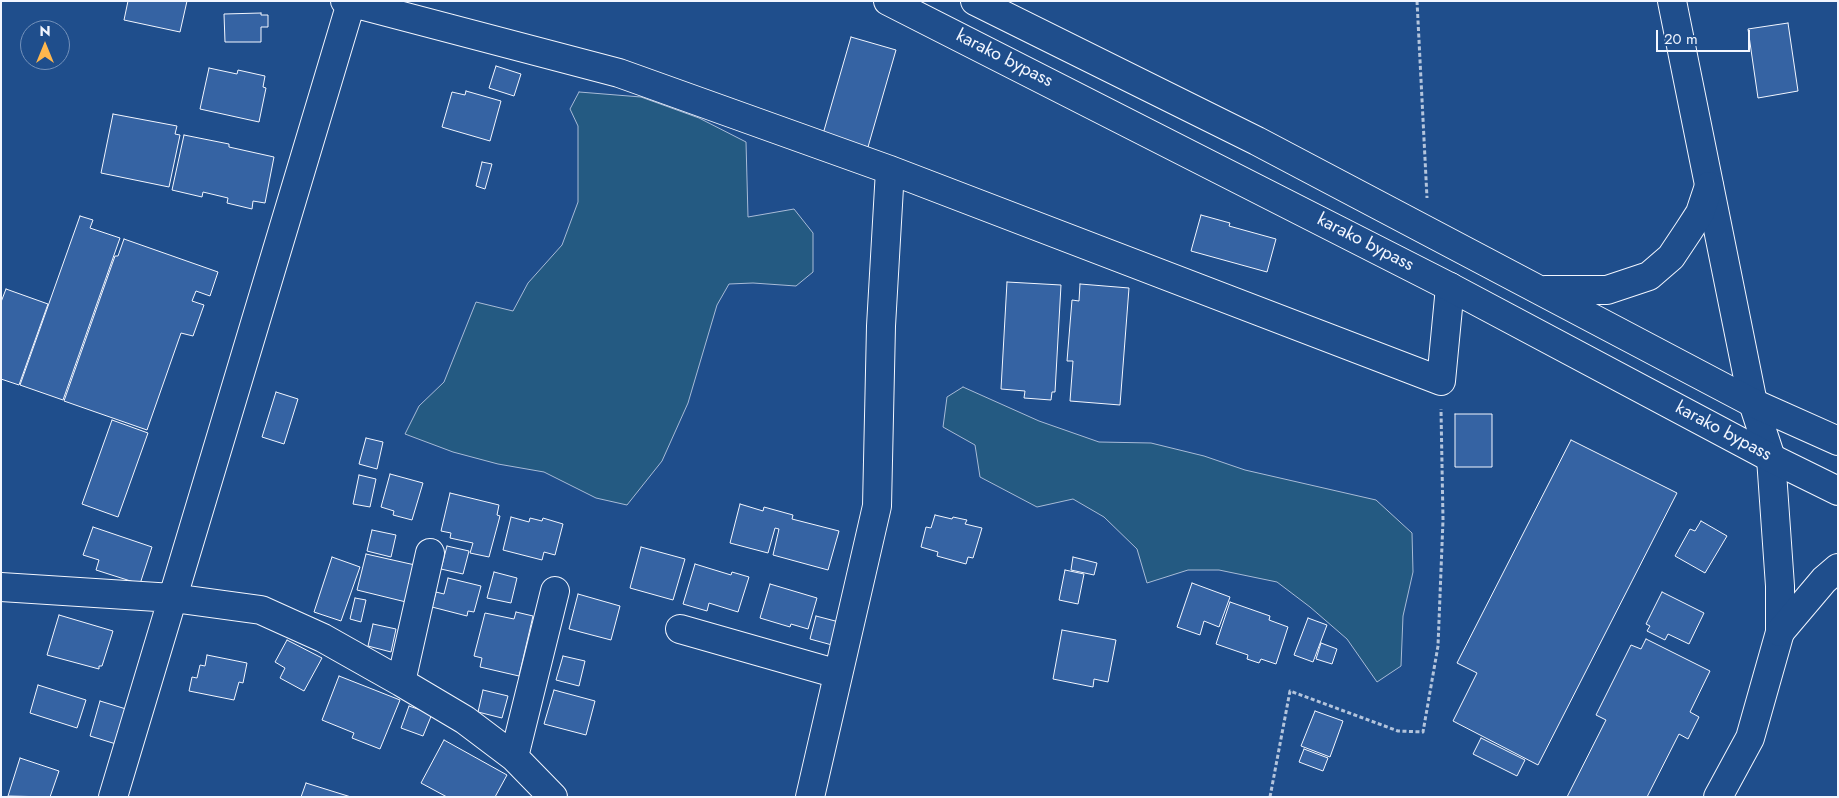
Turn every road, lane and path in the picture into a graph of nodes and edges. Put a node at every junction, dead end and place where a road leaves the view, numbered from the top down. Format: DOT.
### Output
graph roads {
  1 [pos="888,1"];
  2 [pos="975,1"];
  3 [pos="1417,1"];
  4 [pos="1672,1"];
  5 [pos="348,2"];
  6 [pos="890,170"];
  7 [pos="1709,186"];
  8 [pos="1428,231"];
  9 [pos="1450,287"];
  10 [pos="1540,290"];
  11 [pos="1441,381"];
  12 [pos="1753,403"];
  13 [pos="1838,441"];
  14 [pos="1771,458"];
  15 [pos="1838,491"];
  16 [pos="430,552"];
  17 [pos="1838,568"];
  18 [pos="1,587"];
  19 [pos="556,591"];
  20 [pos="173,598"];
  21 [pos="680,629"];
  22 [pos="1780,632"];
  23 [pos="838,674"];
  24 [pos="401,682"];
  25 [pos="514,757"];
  26 [pos="113,797"];
  27 [pos="554,797"];
  28 [pos="810,797"];
  29 [pos="1270,797"];
  30 [pos="1718,797"];
  1 -- 9 [label="main road, karako bypass"];
  2 -- 8 [label="main road"];
  3 -- 8 [label="path"];
  4 -- 7 [label="main road"];
  5 -- 6 [label="main road"];
  5 -- 20 [label="main road"];
  6 -- 11 [label="main road"];
  6 -- 23 [label="main road"];
  7 -- 10 [label="main road"];
  7 -- 12 [label="main road"];
  8 -- 10 [label="main road"];
  9 -- 11 [label="main road"];
  9 -- 14 [label="main road, karako bypass"];
  10 -- 12 [label="main road"];
  11 -- 29 [label="path"];
  12 -- 13 [label="main road"];
  12 -- 14 [label="main road"];
  14 -- 15 [label="main road, karako bypass"];
  14 -- 22 [label="main road"];
  16 -- 24 [label="main road"];
  17 -- 22 [label="main road"];
  18 -- 20 [label="main road"];
  19 -- 25 [label="main road"];
  20 -- 24 [label="main road"];
  20 -- 26 [label="main road"];
  21 -- 23 [label="main road"];
  22 -- 30 [label="main road"];
  23 -- 28 [label="main road"];
  24 -- 25 [label="main road"];
  25 -- 27 [label="main road"];
}
